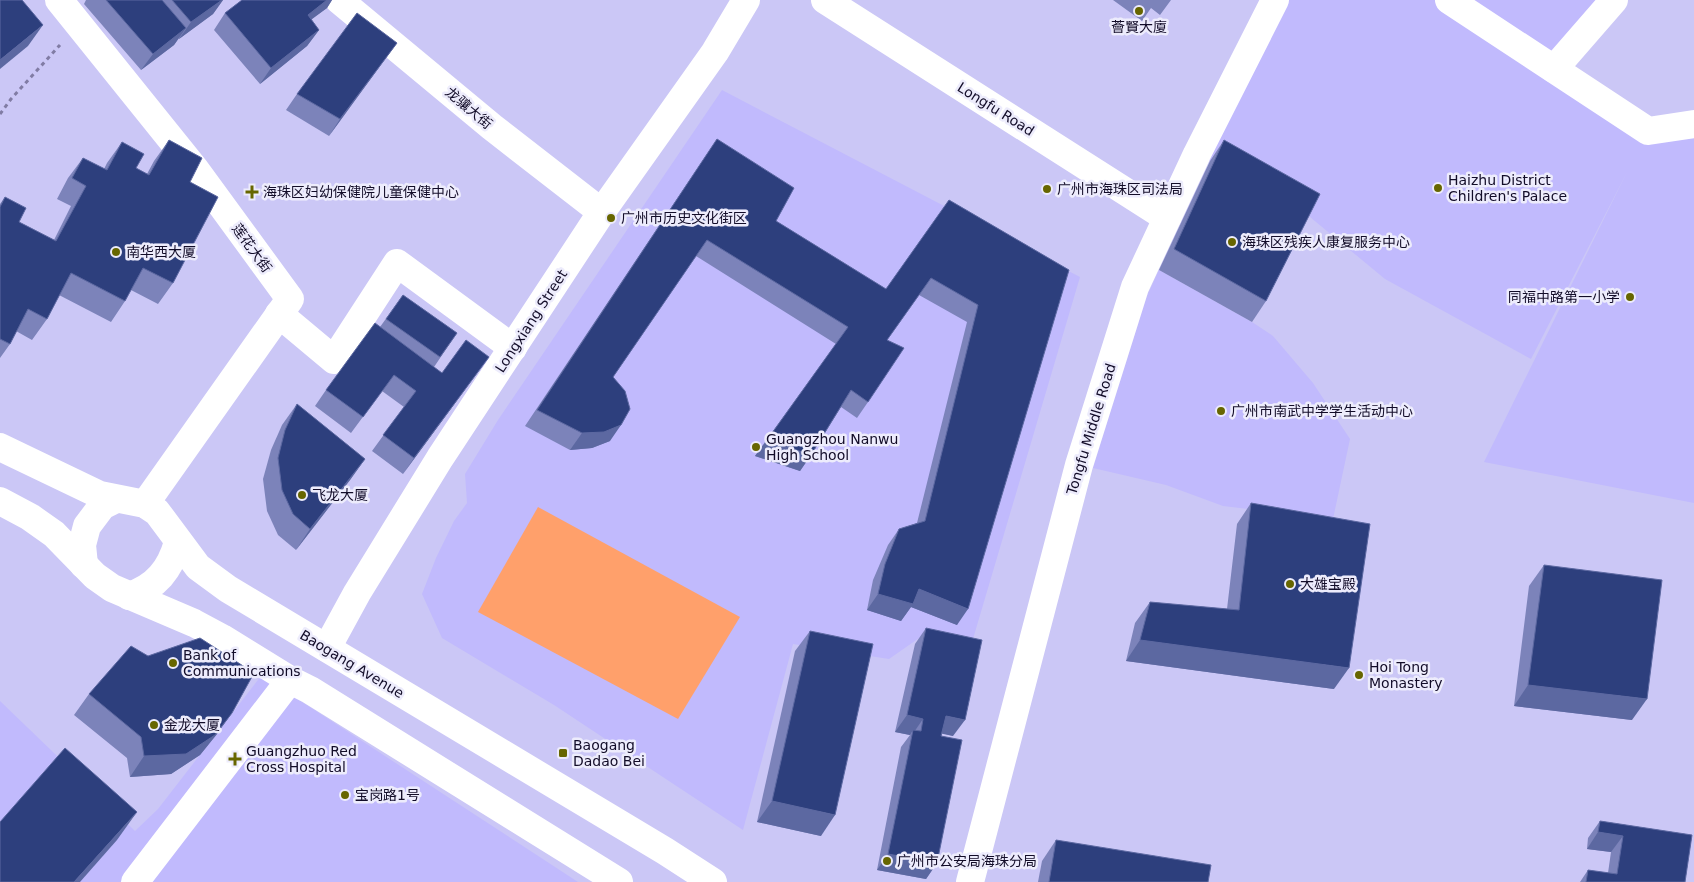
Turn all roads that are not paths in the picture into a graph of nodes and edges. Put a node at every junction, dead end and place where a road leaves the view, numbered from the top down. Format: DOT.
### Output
graph roads {
  1 [pos="59,0"];
  2 [pos="340,0"];
  3 [pos="746,0"];
  4 [pos="825,0"];
  5 [pos="1275,0"];
  6 [pos="1449,0"];
  7 [pos="1614,0"];
  8 [pos="1554,69"];
  9 [pos="1694,124"];
  10 [pos="603,210"];
  11 [pos="1167,218"];
  12 [pos="279,314"];
  13 [pos="513,348"];
  14 [pos="0,446"];
  15 [pos="116,498"];
  16 [pos="0,501"];
  17 [pos="145,504"];
  18 [pos="178,542"];
  19 [pos="84,565"];
  20 [pos="129,596"];
  21 [pos="327,648"];
  22 [pos="290,680"];
  23 [pos="135,882"];
  24 [pos="619,882"];
  25 [pos="713,882"];
  26 [pos="970,882"];
  1 -- 12 [label="main road, 莲花大街"];
  2 -- 10 [label="main road, 龙骧大街"];
  3 -- 10 [label="main road, Longxiang Street"];
  4 -- 11 [label="main road, Longfu Road"];
  5 -- 11 [label="main road, Tongfu Middle Road"];
  6 -- 8 [label="main road"];
  7 -- 8 [label="main road"];
  8 -- 9 [label="main road"];
  10 -- 13 [label="main road, Longxiang Street"];
  11 -- 26 [label="main road, Tongfu Middle Road"];
  12 -- 13 [label="main road"];
  12 -- 17 [label="main road, 莲花大街"];
  13 -- 21 [label="main road, Longxiang Street"];
  14 -- 15 [label="main road"];
  15 -- 17 [label="main road"];
  15 -- 19 [label="main road"];
  16 -- 19 [label="main road"];
  17 -- 18 [label="main road, Baogang Avenue"];
  18 -- 20 [label="main road"];
  18 -- 21 [label="main road, Baogang Avenue"];
  19 -- 20 [label="main road"];
  20 -- 22 [label="main road"];
  21 -- 25 [label="main road, Baogang Avenue"];
  22 -- 23 [label="main road"];
  22 -- 24 [label="main road"];
}
